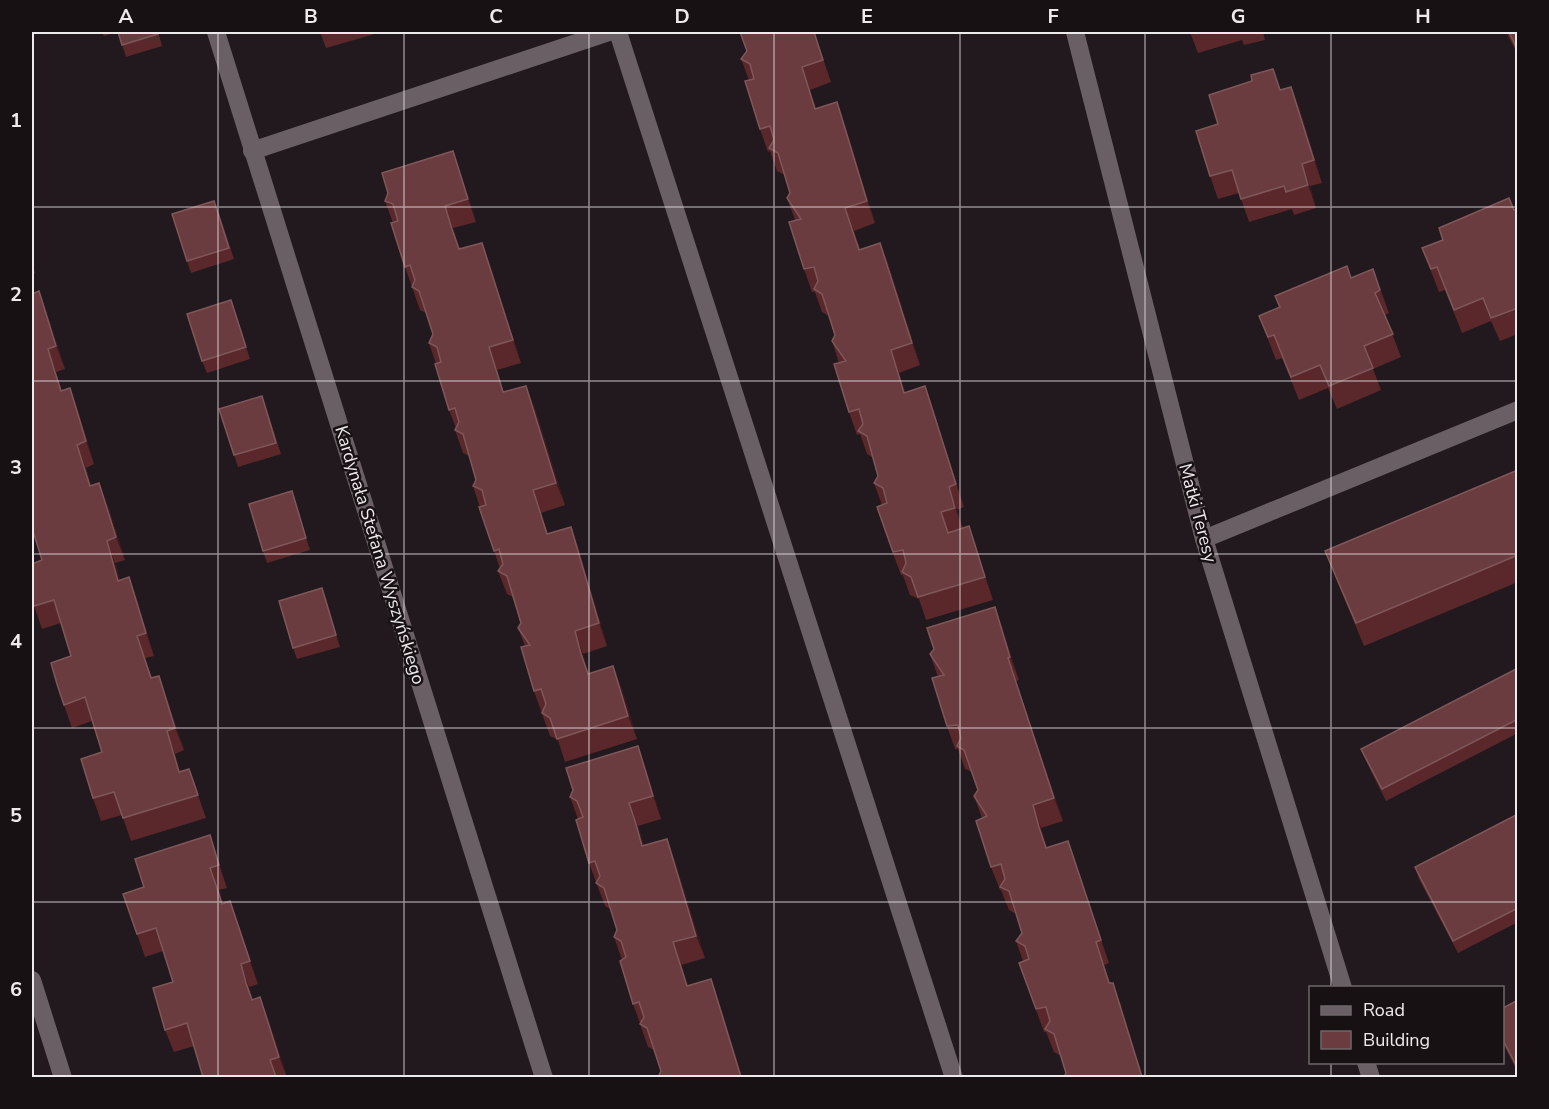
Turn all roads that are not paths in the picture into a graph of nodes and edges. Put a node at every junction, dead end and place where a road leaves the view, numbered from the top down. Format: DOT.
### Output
graph roads {
  1 [pos="216,32"];
  2 [pos="609,32"];
  3 [pos="618,32"];
  4 [pos="1075,32"];
  5 [pos="252,151"];
  6 [pos="1518,410"];
  7 [pos="1204,538"];
  8 [pos="32,980"];
  9 [pos="1343,986"];
  10 [pos="63,1077"];
  11 [pos="544,1077"];
  12 [pos="954,1077"];
  1 -- 5 [label="street, Kardynała Stefana Wyszyńskiego"];
  2 -- 5 [label="street"];
  3 -- 12 [label="street"];
  4 -- 7 [label="street, Matki Teresy"];
  5 -- 11 [label="street, Kardynała Stefana Wyszyńskiego"];
  6 -- 7 [label="street"];
  7 -- 9 [label="street, Matki Teresy"];
  8 -- 10 [label="street"];
}
